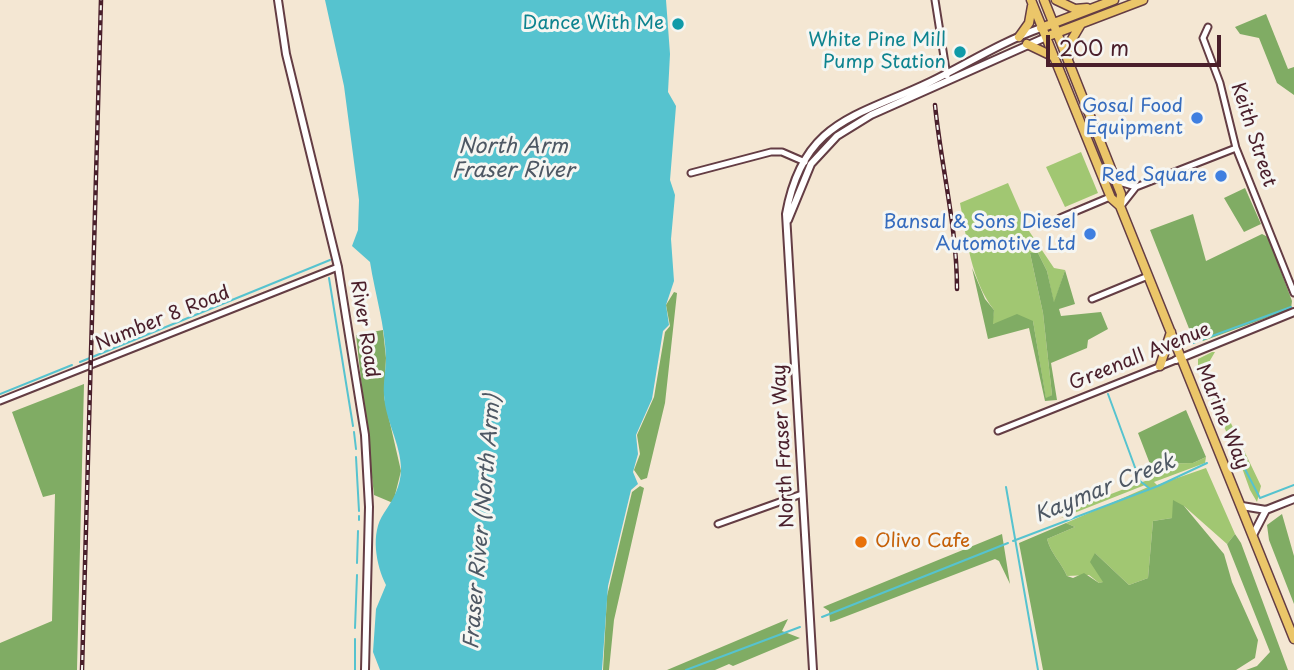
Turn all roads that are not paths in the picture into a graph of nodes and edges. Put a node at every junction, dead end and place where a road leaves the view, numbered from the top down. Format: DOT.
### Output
graph roads {
  1 [pos="278,0"];
  2 [pos="934,0"];
  3 [pos="1044,0"];
  4 [pos="1056,0"];
  5 [pos="1114,0"];
  6 [pos="1143,0"];
  7 [pos="1031,3"];
  8 [pos="1093,8"];
  9 [pos="1083,22"];
  10 [pos="1052,24"];
  11 [pos="1208,27"];
  12 [pos="1041,28"];
  13 [pos="1056,33"];
  14 [pos="1019,37"];
  15 [pos="1044,38"];
  16 [pos="1027,44"];
  17 [pos="1052,56"];
  18 [pos="1068,64"];
  19 [pos="947,77"];
  20 [pos="1236,148"];
  21 [pos="807,163"];
  22 [pos="691,173"];
  23 [pos="1116,181"];
  24 [pos="1136,187"];
  25 [pos="1110,197"];
  26 [pos="1120,206"];
  27 [pos="1060,218"];
  28 [pos="338,267"];
  29 [pos="1148,276"];
  30 [pos="1294,293"];
  31 [pos="1092,299"];
  32 [pos="1294,312"];
  33 [pos="1171,332"];
  34 [pos="1179,359"];
  35 [pos="1160,366"];
  36 [pos="0,401"];
  37 [pos="998,431"];
  38 [pos="802,494"];
  39 [pos="1294,499"];
  40 [pos="1242,506"];
  41 [pos="1266,510"];
  42 [pos="718,524"];
  43 [pos="1253,536"];
  44 [pos="1294,639"];
  45 [pos="365,670"];
  46 [pos="813,670"];
  1 -- 28 [label="street, River Road"];
  2 -- 19 [label="street"];
  3 -- 10 [label="main road, Marine Way"];
  4 -- 8 [label="main road"];
  5 -- 8 [label="main road"];
  6 -- 9 [label="main road"];
  7 -- 12 [label="main road, Marine Way"];
  7 -- 14 [label="main road"];
  8 -- 10 [label="main road"];
  9 -- 13 [label="main road"];
  9 -- 18 [label="main road"];
  10 -- 12 [label="main road"];
  10 -- 13 [label="main road, Marine Way"];
  11 -- 20 [label="street, Keith Street"];
  12 -- 14 [label="street"];
  12 -- 15 [label="main road, Marine Way"];
  13 -- 15 [label="main road"];
  13 -- 18 [label="main road, Marine Way"];
  14 -- 19 [label="street"];
  15 -- 16 [label="street"];
  15 -- 17 [label="main road, Marine Way"];
  16 -- 17 [label="main road"];
  16 -- 19 [label="street"];
  17 -- 25 [label="main road, Marine Way"];
  18 -- 23 [label="main road, Marine Way"];
  19 -- 21 [label="street"];
  20 -- 24 [label="street"];
  20 -- 30 [label="street, Keith Street"];
  21 -- 22 [label="street"];
  21 -- 38 [label="street, North Fraser Way"];
  23 -- 24 [label="street"];
  23 -- 26 [label="main road, Marine Way"];
  24 -- 26 [label="street"];
  25 -- 26 [label="main road, Marine Way"];
  25 -- 27 [label="street"];
  26 -- 29 [label="main road, Marine Way"];
  28 -- 36 [label="street, Number 8 Road"];
  28 -- 45 [label="street, River Road"];
  29 -- 31 [label="street"];
  29 -- 33 [label="main road, Marine Way"];
  32 -- 34 [label="street, Greenall Avenue"];
  33 -- 34 [label="main road, Marine Way"];
  33 -- 35 [label="main road"];
  34 -- 35 [label="street, Greenall Avenue"];
  34 -- 40 [label="main road, Marine Way"];
  35 -- 37 [label="street, Greenall Avenue"];
  38 -- 42 [label="street"];
  38 -- 46 [label="street, North Fraser Way"];
  39 -- 41 [label="street"];
  40 -- 41 [label="street"];
  40 -- 43 [label="main road, Marine Way"];
  41 -- 43 [label="street"];
  43 -- 44 [label="main road, Marine Way"];
}
